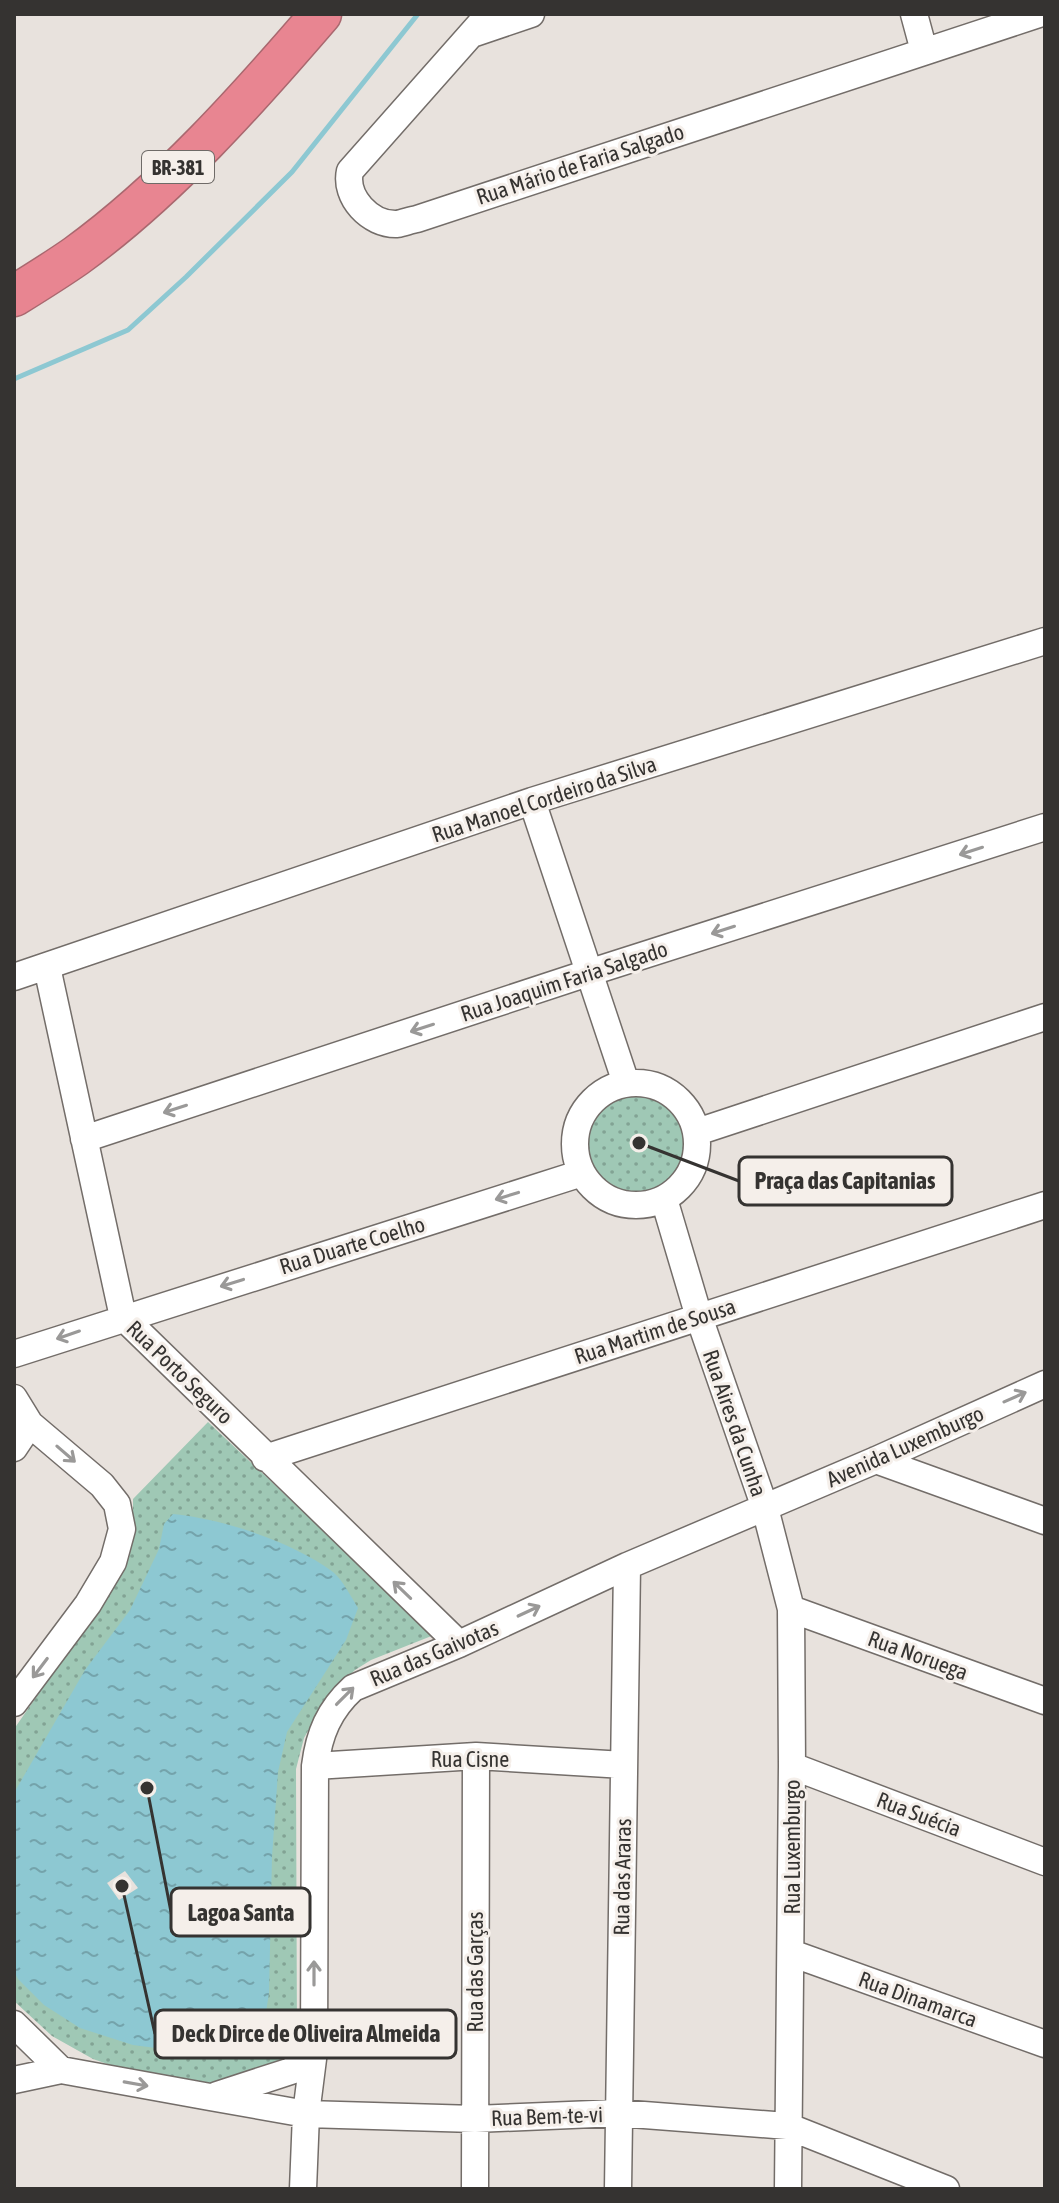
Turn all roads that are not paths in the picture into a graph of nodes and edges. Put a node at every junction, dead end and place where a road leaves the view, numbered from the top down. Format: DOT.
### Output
graph roads {
  1 [pos="321,14"];
  2 [pos="489,14"];
  3 [pos="531,14"];
  4 [pos="914,14"];
  5 [pos="1039,14"];
  6 [pos="472,34"];
  7 [pos="924,51"];
  8 [pos="14,296"];
  9 [pos="1044,643"];
  10 [pos="532,801"];
  11 [pos="1045,827"];
  12 [pos="47,967"];
  13 [pos="588,973"];
  14 [pos="14,977"];
  15 [pos="1045,1017"];
  16 [pos="626,1083"];
  17 [pos="697,1132"];
  18 [pos="84,1139"];
  19 [pos="582,1173"];
  20 [pos="664,1199"];
  21 [pos="1045,1205"];
  22 [pos="123,1317"];
  23 [pos="699,1317"];
  24 [pos="14,1354"];
  25 [pos="1045,1384"];
  26 [pos="14,1398"];
  27 [pos="30,1424"];
  28 [pos="14,1448"];
  29 [pos="265,1458"];
  30 [pos="876,1460"];
  31 [pos="765,1508"];
  32 [pos="1045,1521"];
  33 [pos="627,1566"];
  34 [pos="791,1609"];
  35 [pos="459,1644"];
  36 [pos="1045,1701"];
  37 [pos="14,1703"];
  38 [pos="476,1756"];
  39 [pos="624,1765"];
  40 [pos="315,1766"];
  41 [pos="792,1766"];
  42 [pos="1045,1862"];
  43 [pos="791,1953"];
  44 [pos="14,2024"];
  45 [pos="1045,2044"];
  46 [pos="314,2051"];
  47 [pos="61,2070"];
  48 [pos="14,2080"];
  49 [pos="210,2097"];
  50 [pos="618,2113"];
  51 [pos="306,2114"];
  52 [pos="475,2119"];
  53 [pos="787,2126"];
  54 [pos="303,2189"];
  55 [pos="475,2189"];
  56 [pos="618,2189"];
  57 [pos="788,2189"];
  58 [pos="946,2189"];
  1 -- 8 [label="highway, BR-381"];
  2 -- 6 [label="street, Rua Mário de Faria Salgado"];
  3 -- 6 [label="street"];
  4 -- 7 [label="street"];
  5 -- 7 [label="street, Rua Mário de Faria Salgado"];
  6 -- 7 [label="street, Rua Mário de Faria Salgado"];
  9 -- 10 [label="street, Rua Manoel Cordeiro da Silva"];
  10 -- 12 [label="street, Rua Manoel Cordeiro da Silva"];
  10 -- 13 [label="street"];
  11 -- 13 [label="street, Rua Joaquim Faria Salgado, one-way"];
  12 -- 14 [label="street, Rua Manoel Cordeiro da Silva"];
  12 -- 18 [label="street, Rua Porto Seguro"];
  13 -- 16 [label="street"];
  13 -- 18 [label="street, Rua Joaquim Faria Salgado, one-way"];
  15 -- 17 [label="street"];
  16 -- 17 [label="street"];
  16 -- 19 [label="street"];
  17 -- 20 [label="street"];
  18 -- 22 [label="street, Rua Porto Seguro"];
  19 -- 20 [label="street"];
  19 -- 22 [label="street, Rua Duarte Coelho, one-way"];
  20 -- 23 [label="street, Rua Aires da Cunha"];
  21 -- 23 [label="street, Rua Martim de Sousa"];
  22 -- 24 [label="street, Rua Duarte Coelho, one-way"];
  22 -- 29 [label="street, Rua Porto Seguro"];
  23 -- 29 [label="street, Rua Martim de Sousa"];
  23 -- 31 [label="street, Rua Aires da Cunha"];
  30 -- 25 [label="street, Avenida Luxemburgo, one-way"];
  26 -- 27 [label="street"];
  27 -- 28 [label="street"];
  27 -- 37 [label="street, one-way"];
  35 -- 29 [label="street, Rua Porto Seguro, one-way"];
  30 -- 31 [label="street, Avenida Luxemburgo"];
  30 -- 32 [label="street"];
  31 -- 33 [label="street, Rua das Gaivotas"];
  31 -- 34 [label="street, Rua Luxemburgo"];
  35 -- 33 [label="street, Rua das Gaivotas, one-way"];
  33 -- 39 [label="street, Rua das Araras"];
  34 -- 36 [label="street, Rua Noruega"];
  34 -- 41 [label="street, Rua Luxemburgo"];
  40 -- 35 [label="street, Rua das Gaivotas, one-way"];
  38 -- 39 [label="street, Rua Cisne"];
  38 -- 40 [label="street, Rua Cisne"];
  38 -- 52 [label="street, Rua das Garças"];
  39 -- 50 [label="street, Rua das Araras"];
  46 -- 40 [label="street, Rua das Gaivotas, one-way"];
  41 -- 42 [label="street, Rua Suécia"];
  41 -- 43 [label="street, Rua Luxemburgo"];
  43 -- 45 [label="street, Rua Dinamarca"];
  43 -- 53 [label="street, Rua Luxemburgo"];
  44 -- 47 [label="street"];
  46 -- 49 [label="street"];
  46 -- 51 [label="street, Rua das Gaivotas"];
  47 -- 48 [label="street"];
  47 -- 49 [label="street, Rua Bem-te-vi, one-way"];
  49 -- 51 [label="street, Rua Bem-te-vi"];
  50 -- 52 [label="street, Rua Bem-te-vi"];
  50 -- 53 [label="street, Rua Bem-te-vi"];
  50 -- 56 [label="street, Rua das Araras"];
  51 -- 52 [label="street, Rua Bem-te-vi"];
  51 -- 54 [label="street, Rua das Gaivotas"];
  52 -- 55 [label="street, Rua das Garças"];
  53 -- 57 [label="street, Rua Luxemburgo"];
  53 -- 58 [label="street, Rua Bem-te-vi"];
}
